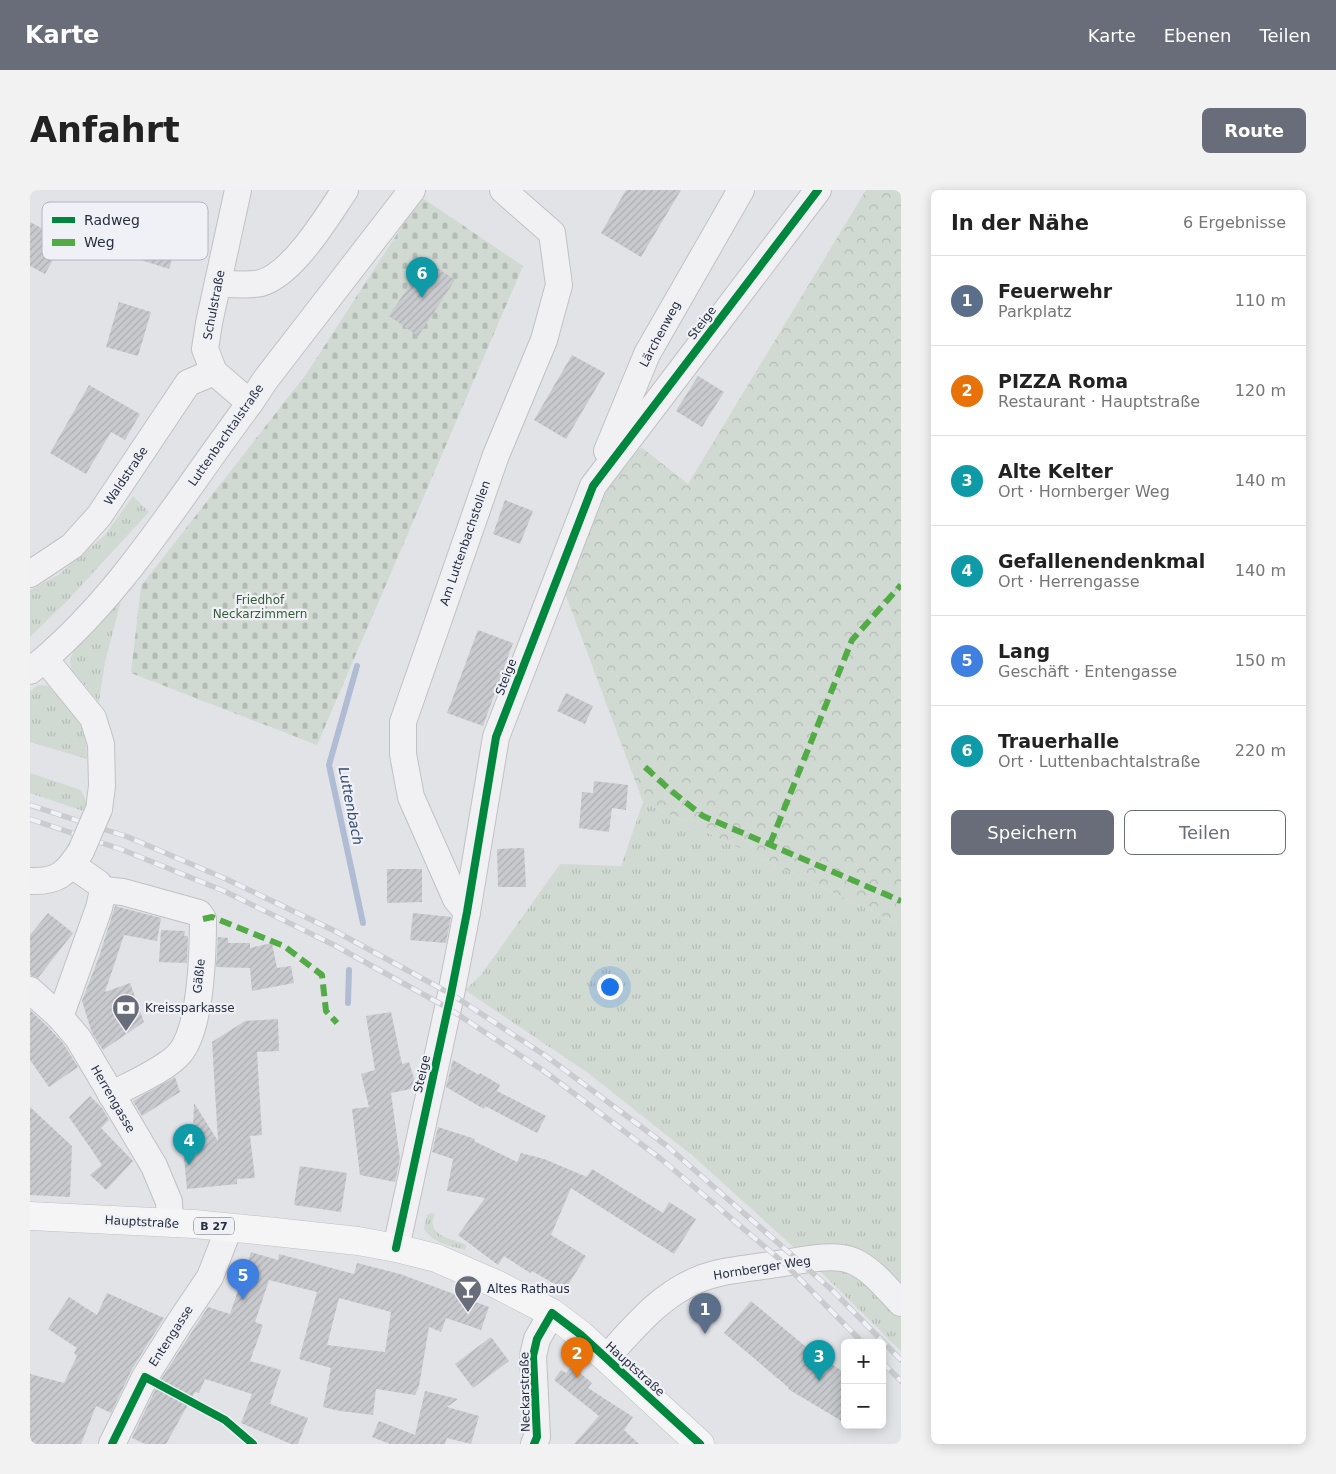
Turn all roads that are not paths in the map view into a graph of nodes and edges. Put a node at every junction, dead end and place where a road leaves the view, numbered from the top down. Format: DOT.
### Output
graph roads {
  1 [pos="238,190"];
  2 [pos="345,190"];
  3 [pos="412,190"];
  4 [pos="503,190"];
  5 [pos="741,190"];
  6 [pos="818,190"];
  7 [pos="218,283"];
  8 [pos="214,372"];
  9 [pos="250,403"];
  10 [pos="593,486"];
  11 [pos="30,574"];
  12 [pos="37,665"];
  13 [pos="76,858"];
  14 [pos="30,881"];
  15 [pos="103,890"];
  16 [pos="467,912"];
  17 [pos="30,990"];
  18 [pos="60,1017"];
  19 [pos="111,1095"];
  20 [pos="30,1216"];
  21 [pos="170,1223"];
  22 [pos="229,1228"];
  23 [pos="396,1248"];
  24 [pos="901,1304"];
  25 [pos="552,1313"];
  26 [pos="606,1358"];
  27 [pos="112,1444"];
  28 [pos="534,1444"];
  29 [pos="700,1444"];
  1 -- 7 [label="street, Schulstraße"];
  2 -- 7 [label="street"];
  3 -- 9 [label="street, Luttenbachtalstraße"];
  4 -- 16 [label="street, Am Luttenbachstollen"];
  5 -- 10 [label="street, Lärchenweg"];
  6 -- 10 [label="street, Steige"];
  7 -- 8 [label="street, Schulstraße"];
  8 -- 9 [label="street, Schulstraße"];
  8 -- 11 [label="street, Waldstraße"];
  9 -- 12 [label="street, Luttenbachtalstraße"];
  10 -- 16 [label="street, Steige"];
  12 -- 13 [label="street, bridge"];
  13 -- 14 [label="street"];
  13 -- 15 [label="street"];
  15 -- 18 [label="street"];
  15 -- 19 [label="street, Gäßle"];
  16 -- 23 [label="street, Steige"];
  17 -- 18 [label="street, Herrengasse"];
  18 -- 19 [label="street, Herrengasse"];
  19 -- 21 [label="street, Herrengasse"];
  20 -- 21 [label="main road, Hauptstraße / B 27"];
  21 -- 22 [label="main road, Hauptstraße / B 27"];
  22 -- 23 [label="main road, Hauptstraße / B 27"];
  22 -- 27 [label="street, Entengasse"];
  23 -- 25 [label="main road, Hauptstraße / B 27"];
  24 -- 26 [label="street, Hornberger Weg"];
  25 -- 26 [label="main road, Hauptstraße / B 27"];
  25 -- 28 [label="street, Neckarstraße"];
  26 -- 29 [label="main road, Hauptstraße / B 27"];
}
